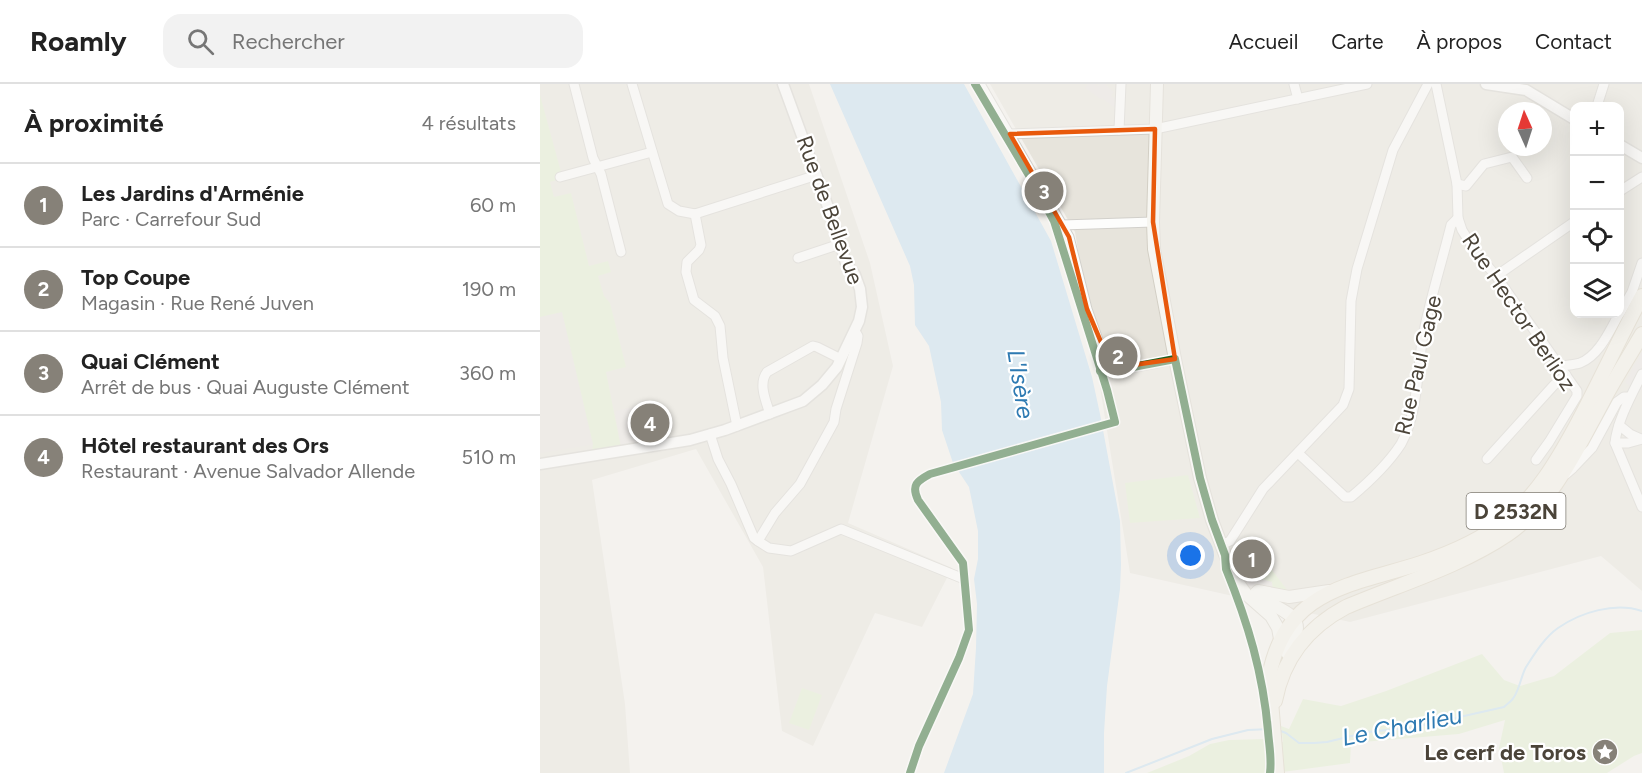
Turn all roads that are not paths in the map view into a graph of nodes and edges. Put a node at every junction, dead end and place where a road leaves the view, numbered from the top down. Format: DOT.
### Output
graph roads {
  1 [pos="574,84"];
  2 [pos="632,84"];
  3 [pos="783,84"];
  4 [pos="980,84"];
  5 [pos="1121,84"];
  6 [pos="1157,84"];
  7 [pos="1294,84"];
  8 [pos="1367,84"];
  9 [pos="1428,84"];
  10 [pos="1436,84"];
  11 [pos="1486,84"];
  12 [pos="1604,84"];
  13 [pos="1298,99"];
  14 [pos="1598,102"];
  15 [pos="1570,116"];
  16 [pos="1155,129"];
  17 [pos="1119,130"];
  18 [pos="1010,134"];
  19 [pos="1624,147"];
  20 [pos="652,152"];
  21 [pos="1642,158"];
  22 [pos="597,166"];
  23 [pos="818,175"];
  24 [pos="560,177"];
  25 [pos="1642,177"];
  26 [pos="1527,178"];
  27 [pos="1457,184"];
  28 [pos="1624,189"];
  29 [pos="695,214"];
  30 [pos="1458,218"];
  31 [pos="1153,222"];
  32 [pos="1062,225"];
  33 [pos="1570,225"];
  34 [pos="840,244"];
  35 [pos="621,252"];
  36 [pos="798,258"];
  37 [pos="1642,263"];
  38 [pos="1496,276"];
  39 [pos="1642,296"];
  40 [pos="1624,305"];
  41 [pos="1616,318"];
  42 [pos="855,331"];
  43 [pos="1642,334"];
  44 [pos="841,359"];
  45 [pos="1175,359"];
  46 [pos="1560,366"];
  47 [pos="1642,374"];
  48 [pos="1566,375"];
  49 [pos="1631,395"];
  50 [pos="770,414"];
  51 [pos="1620,425"];
  52 [pos="737,426"];
  53 [pos="710,434"];
  54 [pos="1642,439"];
  55 [pos="1615,443"];
  56 [pos="1298,453"];
  57 [pos="1487,459"];
  58 [pos="1536,460"];
  59 [pos="540,465"];
  60 [pos="1559,479"];
  61 [pos="1642,507"];
  62 [pos="758,541"];
  63 [pos="1223,550"];
  64 [pos="964,579"];
  65 [pos="1253,590"];
  66 [pos="1333,591"];
  67 [pos="1294,619"];
  68 [pos="1280,639"];
  69 [pos="1283,671"];
  70 [pos="1274,721"];
  71 [pos="1277,766"];
  1 -- 22 [label="street"];
  2 -- 20 [label="street"];
  3 -- 23 [label="street, Rue de Bellevue"];
  4 -- 18 [label="street"];
  5 -- 17 [label="street"];
  6 -- 16 [label="main road"];
  7 -- 13 [label="street"];
  8 -- 13 [label="street"];
  9 -- 56 [label="street"];
  10 -- 27 [label="street, Rue Hector Berlioz"];
  11 -- 15 [label="street"];
  12 -- 14 [label="street"];
  13 -- 16 [label="street"];
  16 -- 17 [label="street"];
  16 -- 31 [label="main road"];
  17 -- 18 [label="street"];
  18 -- 32 [label="street"];
  19 -- 21 [label="street"];
  20 -- 22 [label="street"];
  20 -- 29 [label="street"];
  22 -- 24 [label="street"];
  22 -- 35 [label="street"];
  23 -- 29 [label="street"];
  23 -- 34 [label="street, Rue de Bellevue"];
  25 -- 28 [label="street"];
  26 -- 27 [label="street"];
  27 -- 30 [label="street, Rue Hector Berlioz"];
  29 -- 52 [label="street"];
  30 -- 38 [label="street, Rue Hector Berlioz"];
  30 -- 56 [label="street, Rue Paul Gage"];
  31 -- 32 [label="street"];
  31 -- 45 [label="main road"];
  32 -- 45 [label="street"];
  33 -- 38 [label="street"];
  34 -- 36 [label="street"];
  34 -- 42 [label="street, Rue de Bellevue"];
  37 -- 40 [label="street"];
  38 -- 46 [label="street, Rue Hector Berlioz"];
  39 -- 66 [label="main road, D 2532N"];
  41 -- 46 [label="street"];
  42 -- 44 [label="street, Rue de Bellevue"];
  42 -- 62 [label="street"];
  43 -- 60 [label="main road, D 2532N"];
  44 -- 50 [label="street, Rue de Bellevue"];
  44 -- 50 [label="street"];
  45 -- 63 [label="main road"];
  46 -- 48 [label="street, Rue Hector Berlioz"];
  47 -- 49 [label="street"];
  48 -- 57 [label="street"];
  48 -- 58 [label="street, Rue Hector Berlioz"];
  49 -- 51 [label="street"];
  49 -- 60 [label="street"];
  50 -- 52 [label="street, Rue de Bellevue"];
  51 -- 54 [label="street"];
  51 -- 55 [label="street"];
  52 -- 53 [label="street, Rue de Bellevue"];
  53 -- 59 [label="street, Rue de Bellevue"];
  53 -- 62 [label="street"];
  54 -- 55 [label="street"];
  55 -- 61 [label="street"];
  56 -- 63 [label="street"];
  60 -- 69 [label="main road, D 2532N"];
  62 -- 64 [label="street"];
  63 -- 65 [label="main road"];
  63 -- 68 [label="main road"];
  65 -- 66 [label="main road"];
  65 -- 67 [label="main road"];
  66 -- 67 [label="main road, D 2532N"];
  67 -- 68 [label="main road, D 2532N"];
  67 -- 69 [label="main road, D 2532N"];
  68 -- 70 [label="main road, D 2532N"];
  69 -- 70 [label="main road, D 2532N"];
  70 -- 71 [label="main road, D 2532N"];
}
